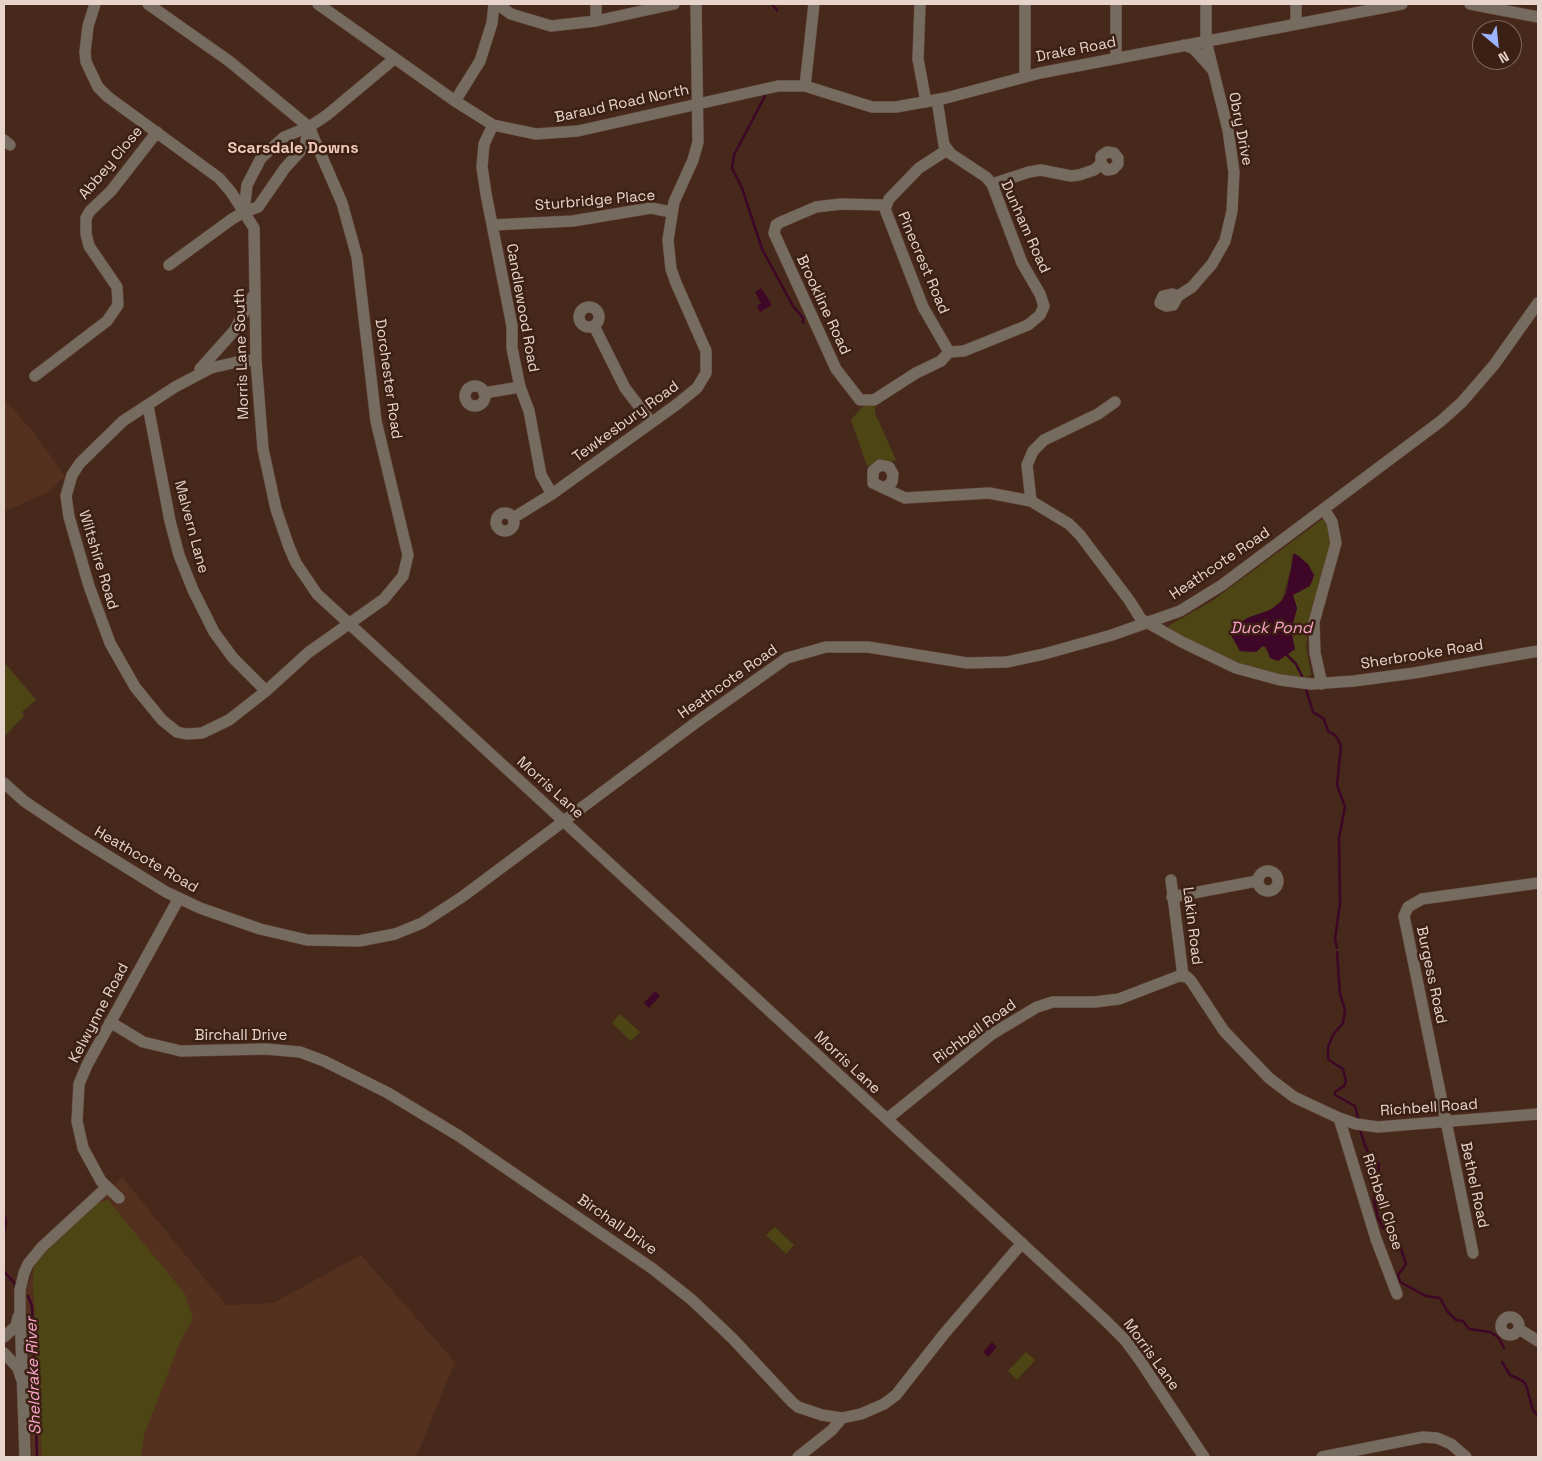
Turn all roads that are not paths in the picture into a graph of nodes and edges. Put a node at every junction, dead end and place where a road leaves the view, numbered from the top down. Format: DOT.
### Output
graph roads {
  1 [pos="95,4"];
  2 [pos="148,4"];
  3 [pos="318,4"];
  4 [pos="495,4"];
  5 [pos="596,4"];
  6 [pos="674,4"];
  7 [pos="696,4"];
  8 [pos="814,4"];
  9 [pos="920,4"];
  10 [pos="1025,4"];
  11 [pos="1116,4"];
  12 [pos="1206,4"];
  13 [pos="1296,4"];
  14 [pos="1402,4"];
  15 [pos="1470,4"];
  16 [pos="1538,17"];
  17 [pos="596,21"];
  18 [pos="1296,23"];
  19 [pos="1206,41"];
  20 [pos="1182,45"];
  21 [pos="394,58"];
  22 [pos="1116,58"];
  23 [pos="1212,69"];
  24 [pos="1025,76"];
  25 [pos="805,86"];
  26 [pos="760,90"];
  27 [pos="455,101"];
  28 [pos="931,101"];
  29 [pos="698,104"];
  30 [pos="493,124"];
  31 [pos="309,127"];
  32 [pos="157,132"];
  33 [pos="947,150"];
  34 [pos="1101,164"];
  35 [pos="992,184"];
  36 [pos="886,205"];
  37 [pos="244,212"];
  38 [pos="670,212"];
  39 [pos="492,225"];
  40 [pos="169,265"];
  41 [pos="255,291"];
  42 [pos="1178,296"];
  43 [pos="1538,303"];
  44 [pos="594,326"];
  45 [pos="949,352"];
  46 [pos="256,360"];
  47 [pos="35,376"];
  48 [pos="186,382"];
  49 [pos="520,387"];
  50 [pos="484,393"];
  51 [pos="1115,402"];
  52 [pos="148,406"];
  53 [pos="651,422"];
  54 [pos="886,487"];
  55 [pos="552,494"];
  56 [pos="1032,501"];
  57 [pos="1324,509"];
  58 [pos="513,518"];
  59 [pos="348,624"];
  60 [pos="1149,624"];
  61 [pos="1538,652"];
  62 [pos="1311,684"];
  63 [pos="266,691"];
  64 [pos="445,712"];
  65 [pos="193,735"];
  66 [pos="4,783"];
  67 [pos="564,821"];
  68 [pos="1171,880"];
  69 [pos="1258,881"];
  70 [pos="1538,883"];
  71 [pos="1172,897"];
  72 [pos="179,898"];
  73 [pos="1183,976"];
  74 [pos="110,1022"];
  75 [pos="1538,1114"];
  76 [pos="1339,1118"];
  77 [pos="886,1119"];
  78 [pos="1446,1123"];
  79 [pos="107,1188"];
  80 [pos="119,1198"];
  81 [pos="1022,1243"];
  82 [pos="1473,1253"];
  83 [pos="1397,1294"];
  84 [pos="20,1311"];
  85 [pos="1519,1329"];
  86 [pos="4,1337"];
  87 [pos="1538,1341"];
  88 [pos="4,1353"];
  89 [pos="23,1382"];
  90 [pos="842,1418"];
  91 [pos="1360,1453"];
  92 [pos="25,1457"];
  93 [pos="798,1457"];
  94 [pos="1204,1457"];
  95 [pos="1322,1457"];
  96 [pos="1466,1457"];
  1 -- 32 [label="street, Morris Lane South"];
  2 -- 31 [label="street, Dorchester Road"];
  3 -- 21 [label="street, Baraud Road North"];
  4 -- 17 [label="street"];
  4 -- 27 [label="street"];
  5 -- 17 [label="street"];
  6 -- 17 [label="street"];
  7 -- 29 [label="street, Tewkesbury Road"];
  8 -- 25 [label="street"];
  9 -- 28 [label="street"];
  10 -- 24 [label="street"];
  11 -- 22 [label="street"];
  12 -- 19 [label="street, Obry Drive"];
  13 -- 18 [label="street"];
  14 -- 18 [label="street, Drake Road"];
  15 -- 16 [label="street"];
  18 -- 19 [label="street, Drake Road"];
  19 -- 20 [label="street, Drake Road"];
  19 -- 23 [label="street, Obry Drive"];
  20 -- 22 [label="street, Drake Road"];
  20 -- 23 [label="street, Obry Drive"];
  21 -- 27 [label="street, Baraud Road North"];
  21 -- 31 [label="street"];
  22 -- 24 [label="street, Drake Road"];
  23 -- 42 [label="street, Obry Drive"];
  24 -- 28 [label="street, Drake Road"];
  25 -- 26 [label="street, Drake Road"];
  25 -- 28 [label="street, Drake Road"];
  26 -- 29 [label="street, Baraud Road North"];
  27 -- 30 [label="street, Baraud Road North"];
  28 -- 33 [label="street"];
  29 -- 30 [label="street, Baraud Road North"];
  29 -- 38 [label="street, Tewkesbury Road"];
  30 -- 39 [label="street, Candlewood Road"];
  31 -- 37 [label="street"];
  31 -- 37 [label="street"];
  31 -- 59 [label="street, Dorchester Road"];
  32 -- 37 [label="street, Morris Lane South"];
  32 -- 47 [label="street, Abbey Close"];
  33 -- 35 [label="street, Dunham Road"];
  33 -- 36 [label="street, Pinecrest Road"];
  34 -- 35 [label="street"];
  35 -- 45 [label="street, Dunham Road"];
  36 -- 45 [label="street, Pinecrest Road"];
  36 -- 45 [label="street, Brookline Road"];
  37 -- 40 [label="street"];
  37 -- 41 [label="street, Morris Lane South"];
  38 -- 39 [label="street, Sturbridge Place"];
  38 -- 53 [label="street, Tewkesbury Road"];
  39 -- 49 [label="street, Candlewood Road"];
  41 -- 46 [label="street, Morris Lane South"];
  41 -- 48 [label="street, Wiltshire Road"];
  43 -- 57 [label="street, Heathcote Road"];
  44 -- 53 [label="street"];
  46 -- 48 [label="street, Wiltshire Road"];
  46 -- 59 [label="street, Morris Lane South"];
  48 -- 52 [label="street, Wiltshire Road"];
  49 -- 50 [label="street"];
  49 -- 55 [label="street, Candlewood Road"];
  51 -- 56 [label="street"];
  52 -- 63 [label="street, Malvern Lane"];
  52 -- 65 [label="street, Wiltshire Road"];
  53 -- 55 [label="street, Tewkesbury Road"];
  54 -- 56 [label="street, Sherbrooke Road"];
  55 -- 58 [label="street, Tewkesbury Road"];
  56 -- 60 [label="street, Sherbrooke Road"];
  57 -- 60 [label="street, Heathcote Road"];
  57 -- 62 [label="street"];
  59 -- 63 [label="street, Dorchester Road"];
  59 -- 64 [label="street, Morris Lane South"];
  60 -- 62 [label="street, Sherbrooke Road"];
  60 -- 67 [label="street, Heathcote Road"];
  61 -- 62 [label="street, Sherbrooke Road"];
  63 -- 65 [label="street, Dorchester Road"];
  64 -- 67 [label="street, Morris Lane"];
  66 -- 72 [label="street, Heathcote Road"];
  67 -- 72 [label="street, Heathcote Road"];
  67 -- 77 [label="street, Morris Lane"];
  68 -- 71 [label="street, Lakin Road"];
  69 -- 71 [label="street"];
  70 -- 78 [label="street, Burgess Road"];
  71 -- 73 [label="street, Lakin Road"];
  72 -- 74 [label="street, Kelwynne Road"];
  73 -- 76 [label="street, Richbell Road"];
  73 -- 77 [label="street, Richbell Road"];
  74 -- 79 [label="street, Kelwynne Road"];
  74 -- 90 [label="street, Birchall Drive"];
  75 -- 78 [label="street, Richbell Road"];
  76 -- 78 [label="street, Richbell Road"];
  76 -- 83 [label="street, Richbell Close"];
  77 -- 81 [label="street, Morris Lane"];
  78 -- 82 [label="street, Bethel Road"];
  79 -- 80 [label="street, Kelwynne Road"];
  79 -- 84 [label="street"];
  81 -- 90 [label="street, Birchall Drive"];
  81 -- 94 [label="street, Morris Lane"];
  84 -- 86 [label="street"];
  84 -- 89 [label="street"];
  85 -- 87 [label="street"];
  88 -- 89 [label="street"];
  89 -- 92 [label="street"];
  90 -- 93 [label="street"];
  91 -- 95 [label="street"];
  91 -- 96 [label="street"];
}
